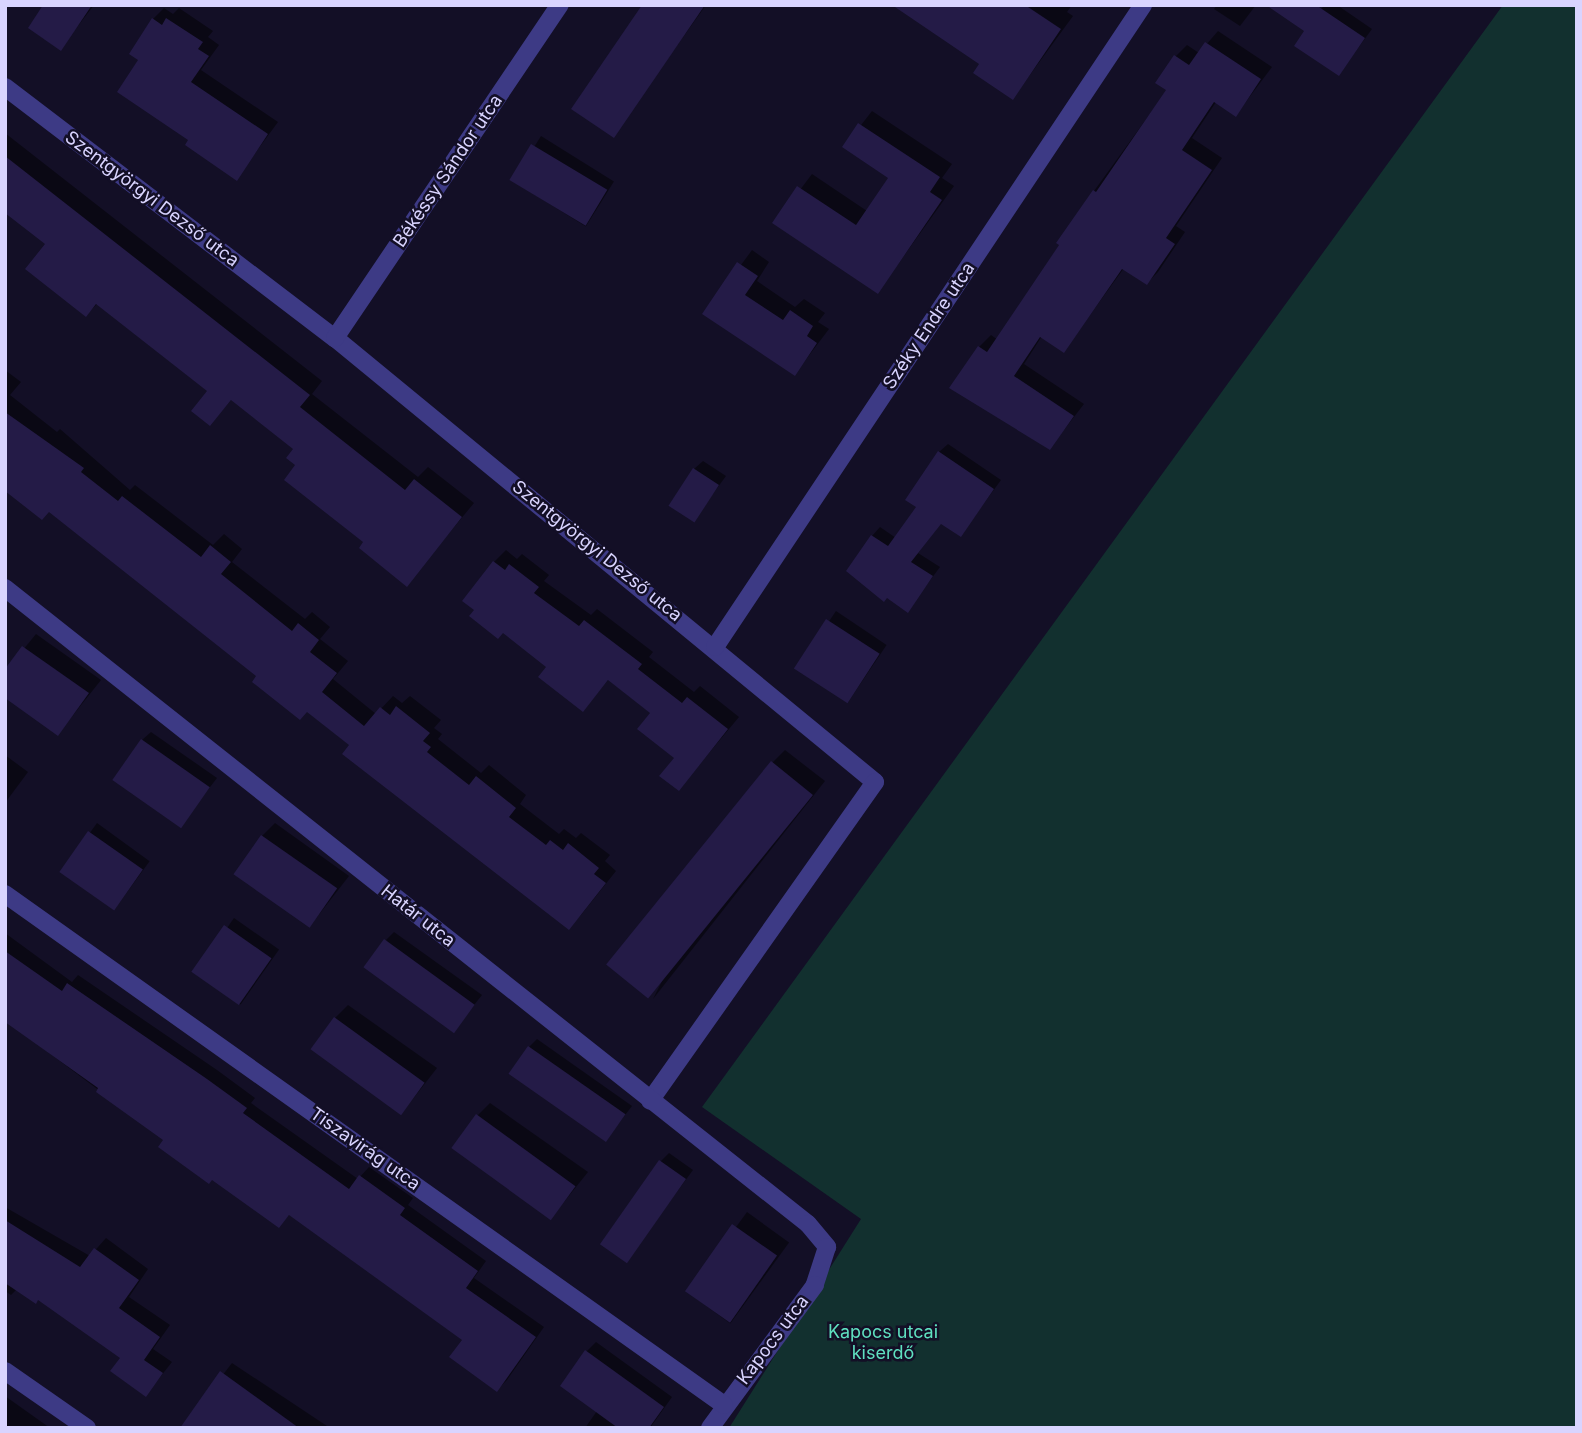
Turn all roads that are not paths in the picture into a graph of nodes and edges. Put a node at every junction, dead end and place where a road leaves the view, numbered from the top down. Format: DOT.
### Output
graph roads {
  1 [pos="560,5"];
  2 [pos="1143,5"];
  3 [pos="5,87"];
  4 [pos="335,338"];
  5 [pos="5,588"];
  6 [pos="715,647"];
  7 [pos="5,894"];
  8 [pos="650,1101"];
  9 [pos="827,1247"];
  10 [pos="5,1371"];
  11 [pos="724,1405"];
  12 [pos="87,1428"];
  13 [pos="710,1428"];
  1 -- 4 [label="street, Békéssy Sándor utca"];
  2 -- 6 [label="street, Széky Endre utca"];
  3 -- 4 [label="street, Szentgyörgyi Dezső utca"];
  4 -- 6 [label="street, Szentgyörgyi Dezső utca"];
  5 -- 8 [label="street, Határ utca"];
  6 -- 8 [label="street, Szentgyörgyi Dezső utca"];
  7 -- 11 [label="street, Tiszavirág utca"];
  8 -- 9 [label="street, Határ utca"];
  9 -- 11 [label="street, Kapocs utca"];
  10 -- 12 [label="street"];
  11 -- 13 [label="street, Kapocs utca"];
}
